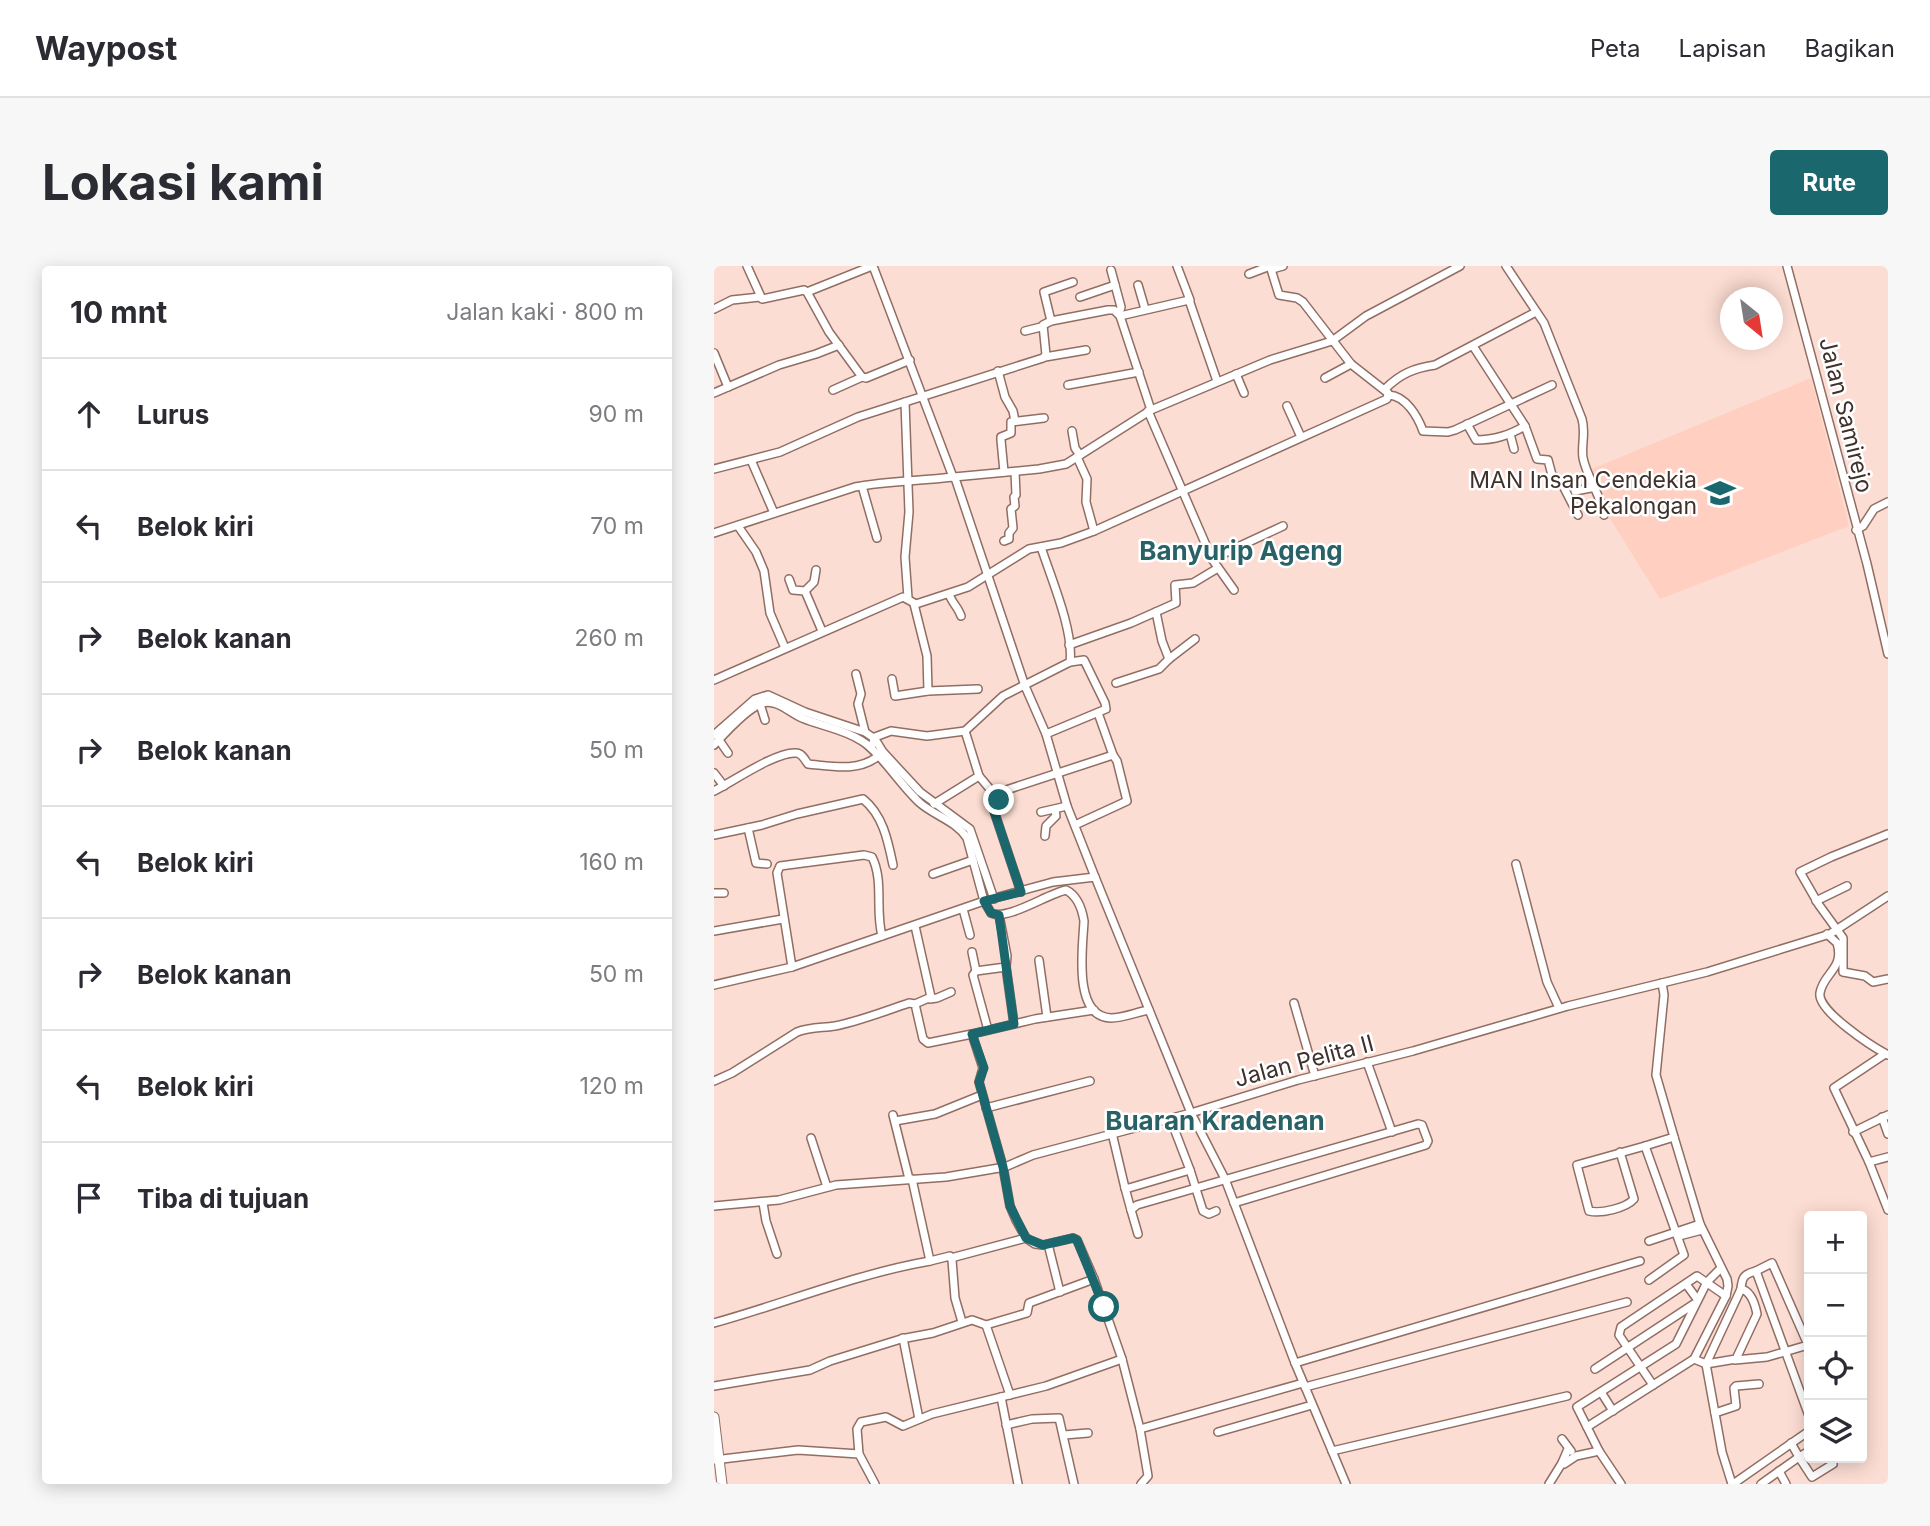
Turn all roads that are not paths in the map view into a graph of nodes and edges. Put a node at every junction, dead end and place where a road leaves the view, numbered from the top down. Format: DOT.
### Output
graph roads {
  1 [pos="747,266"];
  2 [pos="872,266"];
  3 [pos="1177,266"];
  4 [pos="1283,266"];
  5 [pos="1460,266"];
  6 [pos="1506,266"];
  7 [pos="1787,266"];
  8 [pos="1271,267"];
  9 [pos="1111,270"];
  10 [pos="1249,274"];
  11 [pos="1073,282"];
  12 [pos="1115,285"];
  13 [pos="1138,285"];
  14 [pos="807,292"];
  15 [pos="1080,297"];
  16 [pos="760,298"];
  17 [pos="1191,301"];
  18 [pos="714,309"];
  19 [pos="1145,309"];
  20 [pos="1536,312"];
  21 [pos="1120,315"];
  22 [pos="1051,321"];
  23 [pos="1041,327"];
  24 [pos="1025,331"];
  25 [pos="1332,341"];
  26 [pos="839,345"];
  27 [pos="1474,346"];
  28 [pos="1086,350"];
  29 [pos="714,353"];
  30 [pos="1045,357"];
  31 [pos="910,360"];
  32 [pos="1351,364"];
  33 [pos="998,371"];
  34 [pos="1139,372"];
  35 [pos="1236,374"];
  36 [pos="862,377"];
  37 [pos="1325,378"];
  38 [pos="1217,381"];
  39 [pos="1068,385"];
  40 [pos="1552,385"];
  41 [pos="728,387"];
  42 [pos="833,390"];
  43 [pos="1387,392"];
  44 [pos="714,393"];
  45 [pos="1244,393"];
  46 [pos="922,396"];
  47 [pos="905,402"];
  48 [pos="1512,402"];
  49 [pos="1287,406"];
  50 [pos="1150,411"];
  51 [pos="1044,418"];
  52 [pos="1015,421"];
  53 [pos="1467,425"];
  54 [pos="1525,426"];
  55 [pos="1072,431"];
  56 [pos="1510,434"];
  57 [pos="1301,437"];
  58 [pos="1514,449"];
  59 [pos="1079,456"];
  60 [pos="751,460"];
  61 [pos="714,469"];
  62 [pos="1015,471"];
  63 [pos="1004,472"];
  64 [pos="953,477"];
  65 [pos="906,483"];
  66 [pos="862,486"];
  67 [pos="1595,487"];
  68 [pos="1183,490"];
  69 [pos="1575,491"];
  70 [pos="1888,502"];
  71 [pos="774,513"];
  72 [pos="1578,515"];
  73 [pos="1604,515"];
  74 [pos="738,526"];
  75 [pos="1283,526"];
  76 [pos="1857,530"];
  77 [pos="1094,531"];
  78 [pos="714,533"];
  79 [pos="877,538"];
  80 [pos="1004,541"];
  81 [pos="1041,547"];
  82 [pos="1212,559"];
  83 [pos="1218,568"];
  84 [pos="816,570"];
  85 [pos="989,575"];
  86 [pos="789,579"];
  87 [pos="1234,590"];
  88 [pos="805,592"];
  89 [pos="949,594"];
  90 [pos="908,598"];
  91 [pos="914,604"];
  92 [pos="1156,612"];
  93 [pos="961,616"];
  94 [pos="821,632"];
  95 [pos="1195,639"];
  96 [pos="1069,645"];
  97 [pos="785,648"];
  98 [pos="1888,653"];
  99 [pos="1169,659"];
  100 [pos="1070,662"];
  101 [pos="856,674"];
  102 [pos="892,679"];
  103 [pos="714,680"];
  104 [pos="1116,684"];
  105 [pos="1025,686"];
  106 [pos="978,689"];
  107 [pos="928,691"];
  108 [pos="763,700"];
  109 [pos="1098,713"];
  110 [pos="765,720"];
  111 [pos="965,731"];
  112 [pos="865,732"];
  113 [pos="1046,734"];
  114 [pos="716,739"];
  115 [pos="873,744"];
  116 [pos="728,753"];
  117 [pos="1113,755"];
  118 [pos="877,757"];
  119 [pos="1059,773"];
  120 [pos="714,774"];
  121 [pos="979,776"];
  122 [pos="724,786"];
  123 [pos="714,791"];
  124 [pos="994,794"];
  125 [pos="934,804"];
  126 [pos="1068,806"];
  127 [pos="1055,810"];
  128 [pos="1041,812"];
  129 [pos="1075,825"];
  130 [pos="748,828"];
  131 [pos="1888,834"];
  132 [pos="714,835"];
  133 [pos="1045,836"];
  134 [pos="973,860"];
  135 [pos="767,864"];
  136 [pos="1516,864"];
  137 [pos="893,865"];
  138 [pos="933,874"];
  139 [pos="1095,877"];
  140 [pos="1847,886"];
  141 [pos="714,892"];
  142 [pos="724,892"];
  143 [pos="1021,892"];
  144 [pos="1888,896"];
  145 [pos="989,901"];
  146 [pos="1816,901"];
  147 [pos="963,909"];
  148 [pos="999,915"];
  149 [pos="783,919"];
  150 [pos="915,926"];
  151 [pos="714,931"];
  152 [pos="1832,932"];
  153 [pos="970,935"];
  154 [pos="882,936"];
  155 [pos="972,952"];
  156 [pos="1039,960"];
  157 [pos="1006,967"];
  158 [pos="792,968"];
  159 [pos="1840,969"];
  160 [pos="976,971"];
  161 [pos="1888,979"];
  162 [pos="1668,982"];
  163 [pos="714,985"];
  164 [pos="951,992"];
  165 [pos="930,999"];
  166 [pos="1294,1003"];
  167 [pos="915,1004"];
  168 [pos="1148,1008"];
  169 [pos="1559,1009"];
  170 [pos="1094,1010"];
  171 [pos="1047,1017"];
  172 [pos="1014,1024"];
  173 [pos="988,1030"];
  174 [pos="972,1034"];
  175 [pos="1887,1055"];
  176 [pos="1367,1062"];
  177 [pos="1315,1076"];
  178 [pos="714,1080"];
  179 [pos="1090,1081"];
  180 [pos="982,1095"];
  181 [pos="986,1108"];
  182 [pos="1191,1113"];
  183 [pos="1885,1116"];
  184 [pos="1170,1118"];
  185 [pos="1392,1132"];
  186 [pos="1853,1132"];
  187 [pos="1112,1133"];
  188 [pos="1888,1134"];
  189 [pos="1674,1137"];
  190 [pos="811,1138"];
  191 [pos="1645,1146"];
  192 [pos="1620,1152"];
  193 [pos="1888,1157"];
  194 [pos="1869,1162"];
  195 [pos="1003,1167"];
  196 [pos="1190,1170"];
  197 [pos="911,1179"];
  198 [pos="1225,1180"];
  199 [pos="827,1186"];
  200 [pos="1125,1188"];
  201 [pos="1197,1189"];
  202 [pos="764,1203"];
  203 [pos="1234,1203"];
  204 [pos="714,1206"];
  205 [pos="1131,1210"];
  206 [pos="1888,1210"];
  207 [pos="1216,1211"];
  208 [pos="1701,1227"];
  209 [pos="1138,1234"];
  210 [pos="1677,1234"];
  211 [pos="1026,1238"];
  212 [pos="1648,1243"];
  213 [pos="1048,1244"];
  214 [pos="777,1254"];
  215 [pos="951,1258"];
  216 [pos="930,1261"];
  217 [pos="1640,1261"];
  218 [pos="1721,1268"];
  219 [pos="1756,1271"];
  220 [pos="1094,1279"];
  221 [pos="1649,1280"];
  222 [pos="1686,1284"];
  223 [pos="1706,1284"];
  224 [pos="1741,1289"];
  225 [pos="1060,1292"];
  226 [pos="1726,1296"];
  227 [pos="1627,1301"];
  228 [pos="1696,1301"];
  229 [pos="1675,1318"];
  230 [pos="962,1322"];
  231 [pos="714,1324"];
  232 [pos="986,1325"];
  233 [pos="1682,1331"];
  234 [pos="1805,1337"];
  235 [pos="903,1338"];
  236 [pos="1628,1348"];
  237 [pos="1804,1348"];
  238 [pos="1786,1353"];
  239 [pos="1122,1359"];
  240 [pos="1735,1360"];
  241 [pos="1700,1362"];
  242 [pos="1295,1363"];
  243 [pos="1641,1366"];
  244 [pos="1595,1369"];
  245 [pos="1759,1384"];
  246 [pos="1304,1385"];
  247 [pos="1653,1385"];
  248 [pos="714,1386"];
  249 [pos="1601,1392"];
  250 [pos="1010,1395"];
  251 [pos="1567,1396"];
  252 [pos="1001,1397"];
  253 [pos="1804,1402"];
  254 [pos="1312,1405"];
  255 [pos="1613,1411"];
  256 [pos="1715,1413"];
  257 [pos="714,1417"];
  258 [pos="919,1419"];
  259 [pos="1006,1425"];
  260 [pos="1587,1427"];
  261 [pos="1142,1429"];
  262 [pos="1218,1432"];
  263 [pos="1088,1433"];
  264 [pos="1804,1434"];
  265 [pos="1064,1435"];
  266 [pos="1562,1439"];
  267 [pos="1791,1443"];
  268 [pos="1569,1449"];
  269 [pos="1332,1451"];
  270 [pos="1599,1451"];
  271 [pos="859,1454"];
  272 [pos="1804,1454"];
  273 [pos="1576,1456"];
  274 [pos="1799,1457"];
  275 [pos="717,1459"];
  276 [pos="1562,1463"];
  277 [pos="1832,1463"];
  278 [pos="1779,1471"];
  279 [pos="719,1479"];
  280 [pos="875,1484"];
  281 [pos="1018,1484"];
  282 [pos="1074,1484"];
  283 [pos="1141,1484"];
  284 [pos="1346,1484"];
  285 [pos="1549,1484"];
  286 [pos="1621,1484"];
  287 [pos="1732,1484"];
  288 [pos="1760,1484"];
  289 [pos="1786,1484"];
  1 -- 16 [label="street"];
  2 -- 14 [label="street"];
  2 -- 31 [label="street"];
  3 -- 17 [label="street"];
  4 -- 8 [label="street"];
  5 -- 25 [label="street"];
  6 -- 20 [label="street"];
  7 -- 76 [label="street, Jalan Samirejo"];
  8 -- 10 [label="street"];
  8 -- 25 [label="street"];
  9 -- 12 [label="street"];
  11 -- 22 [label="street"];
  12 -- 15 [label="street"];
  12 -- 21 [label="street"];
  13 -- 19 [label="street"];
  14 -- 16 [label="street"];
  14 -- 26 [label="street"];
  16 -- 18 [label="street"];
  17 -- 19 [label="street"];
  17 -- 38 [label="street"];
  19 -- 21 [label="street"];
  20 -- 27 [label="street"];
  20 -- 67 [label="street"];
  21 -- 22 [label="street"];
  21 -- 34 [label="street"];
  22 -- 23 [label="street"];
  23 -- 24 [label="street"];
  23 -- 30 [label="street"];
  25 -- 32 [label="street"];
  25 -- 35 [label="street"];
  26 -- 36 [label="street"];
  26 -- 41 [label="street"];
  27 -- 43 [label="street"];
  27 -- 48 [label="street"];
  28 -- 30 [label="street"];
  29 -- 41 [label="street"];
  30 -- 33 [label="street"];
  31 -- 36 [label="street"];
  31 -- 46 [label="street"];
  32 -- 37 [label="street"];
  32 -- 43 [label="street"];
  33 -- 46 [label="street"];
  33 -- 52 [label="street"];
  34 -- 39 [label="street"];
  34 -- 50 [label="street"];
  35 -- 38 [label="street"];
  35 -- 45 [label="street"];
  36 -- 42 [label="street"];
  38 -- 50 [label="street"];
  40 -- 48 [label="street"];
  41 -- 44 [label="street"];
  43 -- 53 [label="street"];
  43 -- 57 [label="street"];
  46 -- 47 [label="street"];
  46 -- 64 [label="street"];
  47 -- 60 [label="street"];
  47 -- 65 [label="street"];
  48 -- 53 [label="street"];
  48 -- 54 [label="street"];
  49 -- 57 [label="street"];
  50 -- 59 [label="street"];
  50 -- 68 [label="street"];
  51 -- 52 [label="street"];
  52 -- 63 [label="street"];
  53 -- 56 [label="street"];
  54 -- 56 [label="street"];
  54 -- 72 [label="street"];
  55 -- 59 [label="street"];
  56 -- 58 [label="street"];
  57 -- 68 [label="street"];
  59 -- 62 [label="street"];
  59 -- 77 [label="street"];
  60 -- 61 [label="street"];
  60 -- 71 [label="street"];
  62 -- 63 [label="street"];
  62 -- 80 [label="street"];
  63 -- 64 [label="street"];
  64 -- 65 [label="street"];
  64 -- 85 [label="street"];
  65 -- 66 [label="street"];
  65 -- 90 [label="street"];
  66 -- 71 [label="street"];
  66 -- 79 [label="street"];
  67 -- 69 [label="street"];
  67 -- 73 [label="street"];
  68 -- 77 [label="street"];
  68 -- 82 [label="street"];
  70 -- 76 [label="street"];
  71 -- 74 [label="street"];
  74 -- 78 [label="street"];
  74 -- 97 [label="street"];
  75 -- 82 [label="street"];
  76 -- 98 [label="street, Jalan Samirejo"];
  77 -- 81 [label="street"];
  81 -- 85 [label="street"];
  81 -- 96 [label="street"];
  82 -- 83 [label="street"];
  83 -- 87 [label="street"];
  83 -- 92 [label="street"];
  84 -- 88 [label="street"];
  85 -- 89 [label="street"];
  85 -- 105 [label="street"];
  86 -- 88 [label="street"];
  88 -- 94 [label="street"];
  89 -- 91 [label="street"];
  89 -- 93 [label="street"];
  90 -- 91 [label="street"];
  90 -- 94 [label="street"];
  91 -- 107 [label="street"];
  92 -- 96 [label="street"];
  92 -- 99 [label="street"];
  94 -- 97 [label="street"];
  95 -- 99 [label="street"];
  96 -- 100 [label="street"];
  97 -- 103 [label="street"];
  99 -- 104 [label="street"];
  100 -- 105 [label="street"];
  100 -- 109 [label="street"];
  101 -- 112 [label="street"];
  102 -- 107 [label="street"];
  105 -- 111 [label="street"];
  105 -- 113 [label="street"];
  106 -- 107 [label="street"];
  108 -- 110 [label="street"];
  108 -- 112 [label="street"];
  108 -- 114 [label="street"];
  108 -- 115 [label="street"];
  109 -- 113 [label="street"];
  109 -- 117 [label="street"];
  111 -- 115 [label="street"];
  111 -- 121 [label="street"];
  112 -- 115 [label="street"];
  113 -- 119 [label="street"];
  114 -- 116 [label="street"];
  115 -- 118 [label="street"];
  115 -- 125 [label="street"];
  117 -- 119 [label="street"];
  117 -- 129 [label="street"];
  118 -- 122 [label="street"];
  118 -- 134 [label="street"];
  119 -- 124 [label="street"];
  119 -- 126 [label="street"];
  120 -- 122 [label="street"];
  121 -- 124 [label="street"];
  121 -- 125 [label="street"];
  122 -- 123 [label="street"];
  124 -- 143 [label="street"];
  125 -- 145 [label="street"];
  126 -- 127 [label="street"];
  126 -- 129 [label="street"];
  127 -- 128 [label="street"];
  127 -- 133 [label="street"];
  129 -- 139 [label="street"];
  130 -- 132 [label="street"];
  130 -- 135 [label="street"];
  130 -- 137 [label="street"];
  131 -- 146 [label="street"];
  134 -- 138 [label="street"];
  134 -- 145 [label="street"];
  136 -- 169 [label="street"];
  139 -- 143 [label="street"];
  139 -- 168 [label="street"];
  140 -- 146 [label="street"];
  141 -- 142 [label="street"];
  143 -- 145 [label="street"];
  144 -- 152 [label="street, Jalan Pelita II"];
  145 -- 147 [label="street"];
  145 -- 148 [label="street"];
  146 -- 152 [label="street"];
  147 -- 150 [label="street"];
  147 -- 153 [label="street"];
  148 -- 157 [label="street"];
  148 -- 170 [label="street"];
  149 -- 151 [label="street"];
  149 -- 154 [label="street"];
  149 -- 158 [label="street"];
  150 -- 154 [label="street"];
  150 -- 165 [label="street"];
  152 -- 159 [label="street"];
  152 -- 162 [label="street, Jalan Pelita II"];
  154 -- 158 [label="street"];
  155 -- 160 [label="street"];
  156 -- 171 [label="street"];
  157 -- 160 [label="street"];
  157 -- 172 [label="street"];
  158 -- 163 [label="street"];
  159 -- 161 [label="street"];
  159 -- 175 [label="street"];
  160 -- 173 [label="street"];
  162 -- 169 [label="street, Jalan Pelita II"];
  162 -- 189 [label="street"];
  164 -- 165 [label="street"];
  165 -- 167 [label="street"];
  166 -- 177 [label="street"];
  167 -- 174 [label="street"];
  167 -- 178 [label="street"];
  168 -- 170 [label="street"];
  168 -- 182 [label="street"];
  169 -- 176 [label="street, Jalan Pelita II"];
  170 -- 171 [label="street"];
  171 -- 172 [label="street"];
  172 -- 173 [label="street"];
  173 -- 174 [label="street"];
  174 -- 180 [label="street"];
  175 -- 186 [label="street"];
  176 -- 177 [label="street, Jalan Pelita II"];
  176 -- 185 [label="street"];
  177 -- 182 [label="street, Jalan Pelita II"];
  179 -- 181 [label="street"];
  180 -- 181 [label="street"];
  180 -- 197 [label="street"];
  181 -- 195 [label="street"];
  182 -- 184 [label="street, Jalan Pelita II"];
  182 -- 198 [label="street"];
  183 -- 186 [label="street"];
  183 -- 188 [label="street"];
  184 -- 187 [label="street, Jalan Pelita II"];
  184 -- 196 [label="street"];
  185 -- 198 [label="street"];
  185 -- 203 [label="street"];
  186 -- 194 [label="street"];
  187 -- 195 [label="street, Jalan Pelita II"];
  187 -- 200 [label="street"];
  189 -- 191 [label="street"];
  189 -- 208 [label="street"];
  190 -- 199 [label="street"];
  191 -- 192 [label="street"];
  191 -- 210 [label="street"];
  192 -- 192 [label="street"];
  193 -- 194 [label="street"];
  194 -- 206 [label="street"];
  195 -- 197 [label="street, Jalan Pelita II"];
  195 -- 211 [label="street"];
  196 -- 200 [label="street"];
  196 -- 201 [label="street"];
  197 -- 199 [label="street, Jalan Pelita II"];
  197 -- 216 [label="street"];
  198 -- 201 [label="street"];
  198 -- 203 [label="street"];
  199 -- 202 [label="street, Jalan Pelita II"];
  200 -- 205 [label="street"];
  201 -- 205 [label="street"];
  201 -- 207 [label="street"];
  202 -- 204 [label="street, Jalan Pelita II"];
  202 -- 214 [label="street"];
  203 -- 242 [label="street"];
  205 -- 209 [label="street"];
  208 -- 210 [label="street"];
  208 -- 218 [label="street"];
  210 -- 212 [label="street"];
  210 -- 221 [label="street"];
  211 -- 213 [label="street"];
  211 -- 215 [label="street"];
  213 -- 220 [label="street"];
  213 -- 225 [label="street"];
  215 -- 216 [label="street"];
  215 -- 230 [label="street"];
  216 -- 231 [label="street"];
  217 -- 242 [label="street"];
  218 -- 223 [label="street"];
  218 -- 226 [label="street"];
  219 -- 224 [label="street"];
  219 -- 234 [label="street"];
  219 -- 238 [label="street"];
  220 -- 225 [label="street"];
  220 -- 239 [label="street"];
  222 -- 223 [label="street"];
  222 -- 228 [label="street"];
  222 -- 236 [label="street"];
  223 -- 226 [label="street"];
  223 -- 228 [label="street"];
  224 -- 240 [label="street"];
  224 -- 241 [label="street"];
  225 -- 232 [label="street"];
  226 -- 241 [label="street"];
  227 -- 246 [label="street"];
  228 -- 229 [label="street"];
  228 -- 233 [label="street"];
  229 -- 233 [label="street"];
  229 -- 236 [label="street"];
  230 -- 232 [label="street"];
  230 -- 235 [label="street"];
  232 -- 250 [label="street"];
  233 -- 243 [label="street"];
  235 -- 248 [label="street"];
  235 -- 258 [label="street"];
  236 -- 243 [label="street"];
  236 -- 244 [label="street"];
  237 -- 238 [label="street"];
  238 -- 240 [label="street"];
  238 -- 253 [label="street"];
  239 -- 250 [label="street"];
  239 -- 261 [label="street"];
  240 -- 241 [label="street"];
  241 -- 247 [label="street"];
  241 -- 256 [label="street"];
  242 -- 246 [label="street"];
  243 -- 247 [label="street"];
  243 -- 249 [label="street"];
  245 -- 256 [label="street"];
  246 -- 254 [label="street"];
  246 -- 261 [label="street"];
  247 -- 255 [label="street"];
  249 -- 255 [label="street"];
  249 -- 260 [label="street"];
  250 -- 252 [label="street"];
  251 -- 269 [label="street"];
  252 -- 258 [label="street"];
  252 -- 259 [label="street"];
  254 -- 262 [label="street"];
  254 -- 269 [label="street"];
  255 -- 260 [label="street"];
  256 -- 287 [label="street"];
  257 -- 275 [label="main road"];
  258 -- 271 [label="street"];
  259 -- 265 [label="street"];
  259 -- 281 [label="street"];
  260 -- 270 [label="street"];
  261 -- 283 [label="street"];
  263 -- 265 [label="street"];
  264 -- 267 [label="street"];
  265 -- 282 [label="street"];
  266 -- 268 [label="street"];
  267 -- 274 [label="street"];
  267 -- 287 [label="street"];
  268 -- 273 [label="street"];
  268 -- 276 [label="street"];
  269 -- 284 [label="street"];
  270 -- 273 [label="street"];
  270 -- 286 [label="street"];
  271 -- 275 [label="street"];
  271 -- 280 [label="street"];
  272 -- 274 [label="street"];
  273 -- 276 [label="street"];
  274 -- 277 [label="street"];
  274 -- 278 [label="street"];
  275 -- 279 [label="main road"];
  276 -- 285 [label="street"];
  278 -- 288 [label="street"];
  278 -- 289 [label="street"];
}
